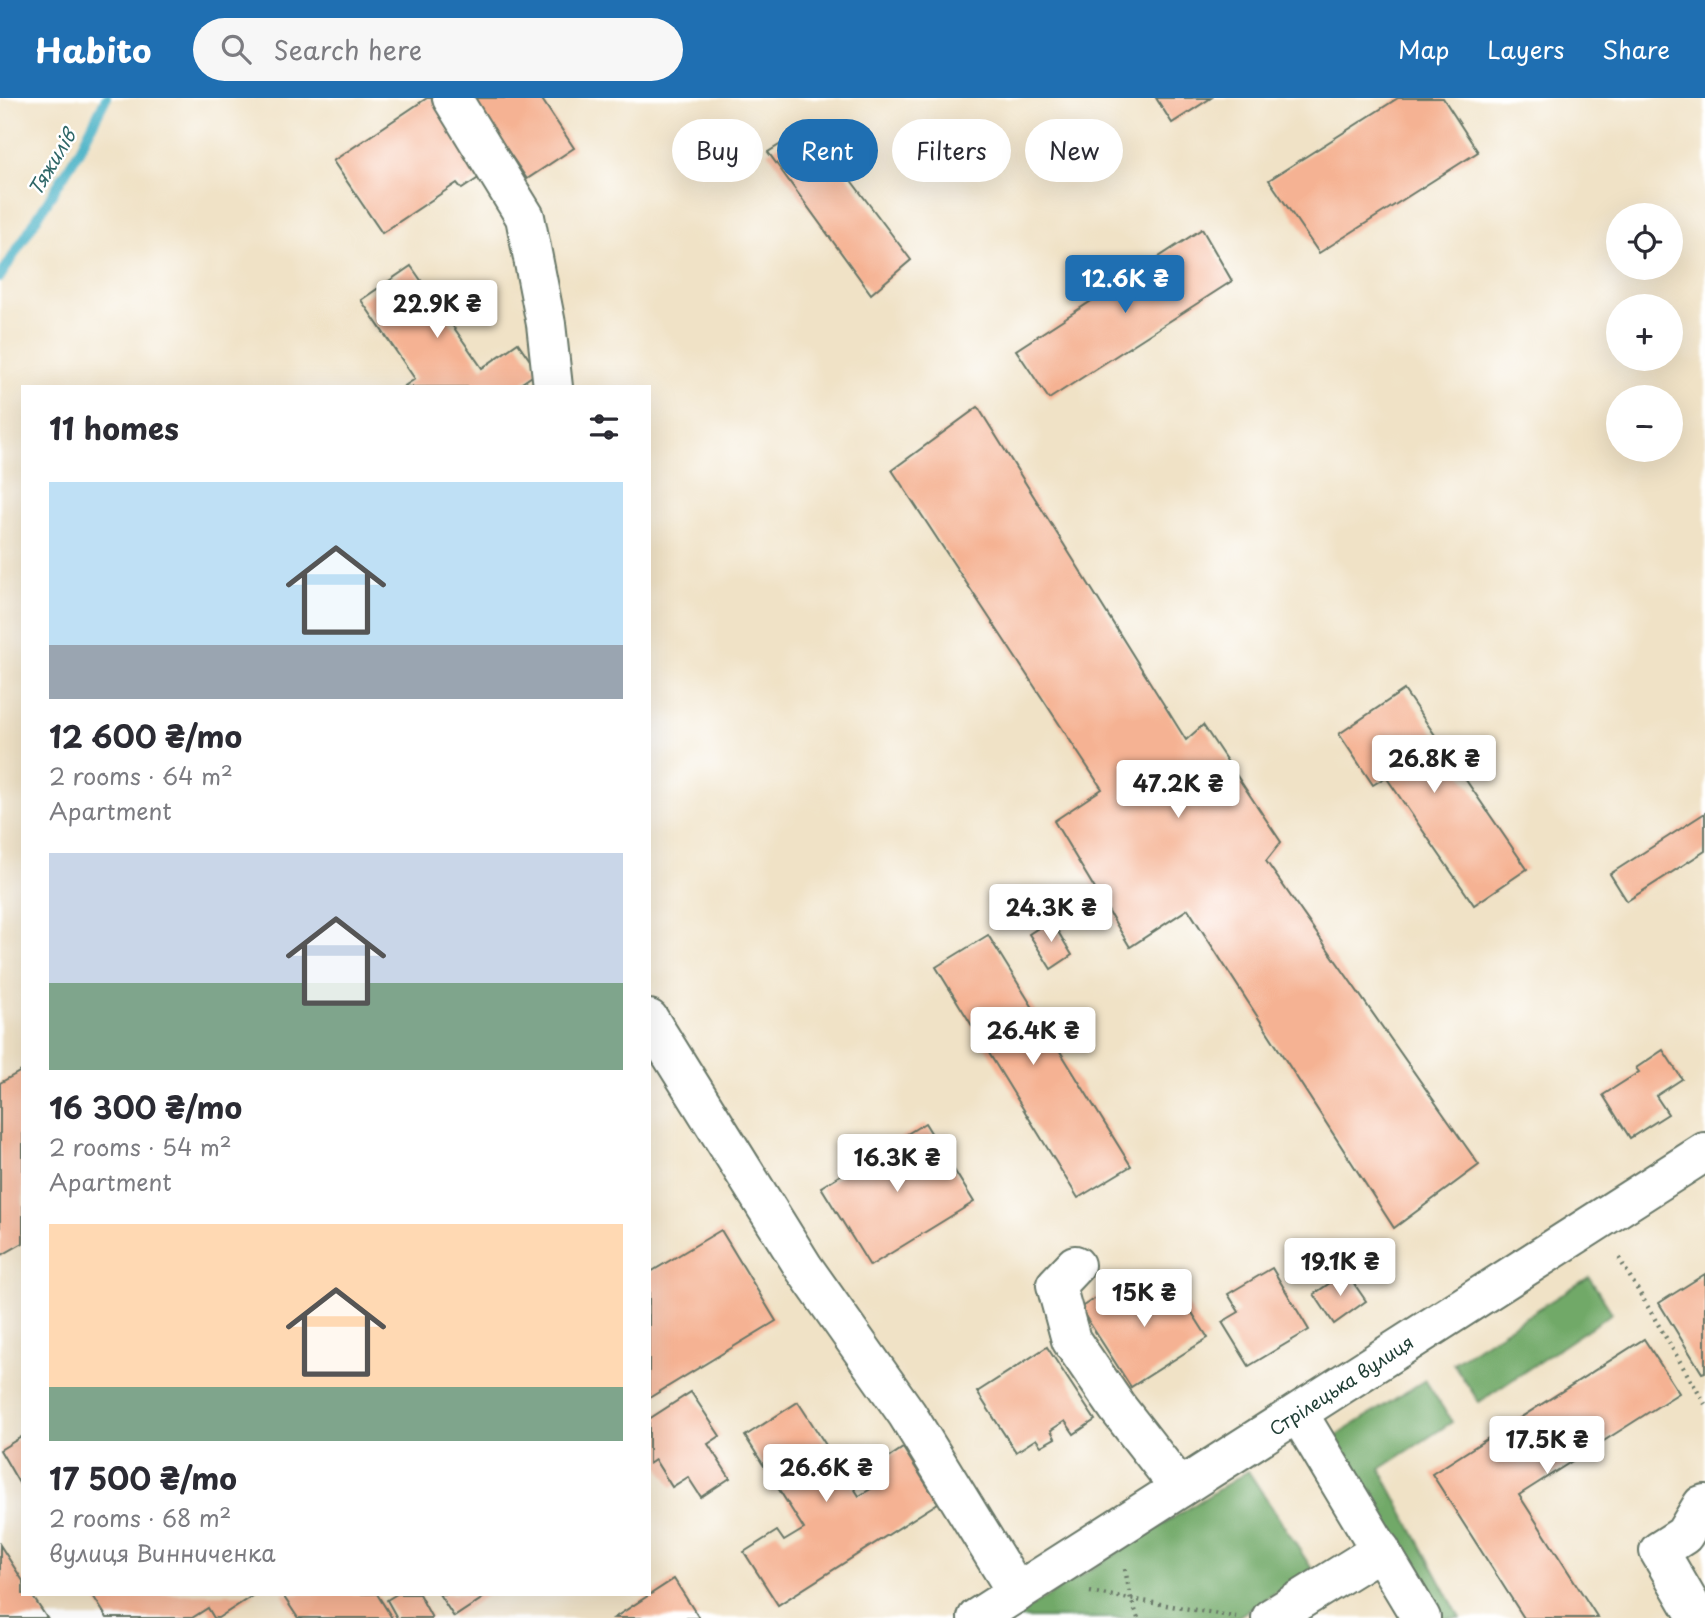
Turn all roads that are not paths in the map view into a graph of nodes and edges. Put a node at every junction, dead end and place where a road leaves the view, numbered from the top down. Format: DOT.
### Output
graph roads {
  1 [pos="452,98"];
  2 [pos="553,385"];
  3 [pos="651,1023"];
  4 [pos="1705,1152"];
  5 [pos="1075,1265"];
  6 [pos="1298,1413"];
  7 [pos="1180,1488"];
  8 [pos="1705,1504"];
  9 [pos="1381,1550"];
  10 [pos="1017,1593"];
  11 [pos="1327,1603"];
  12 [pos="977,1618"];
  13 [pos="1271,1618"];
  14 [pos="1421,1618"];
  15 [pos="1698,1618"];
  1 -- 2 [label="street"];
  3 -- 10 [label="street"];
  4 -- 6 [label="street, Стрілецька вулиця"];
  5 -- 7 [label="street"];
  6 -- 7 [label="street, Стрілецька вулиця"];
  6 -- 9 [label="street"];
  7 -- 10 [label="street, Стрілецька вулиця"];
  8 -- 15 [label="street"];
  9 -- 11 [label="street"];
  9 -- 14 [label="street"];
  10 -- 12 [label="street, Стрілецька вулиця"];
  11 -- 13 [label="street"];
}
